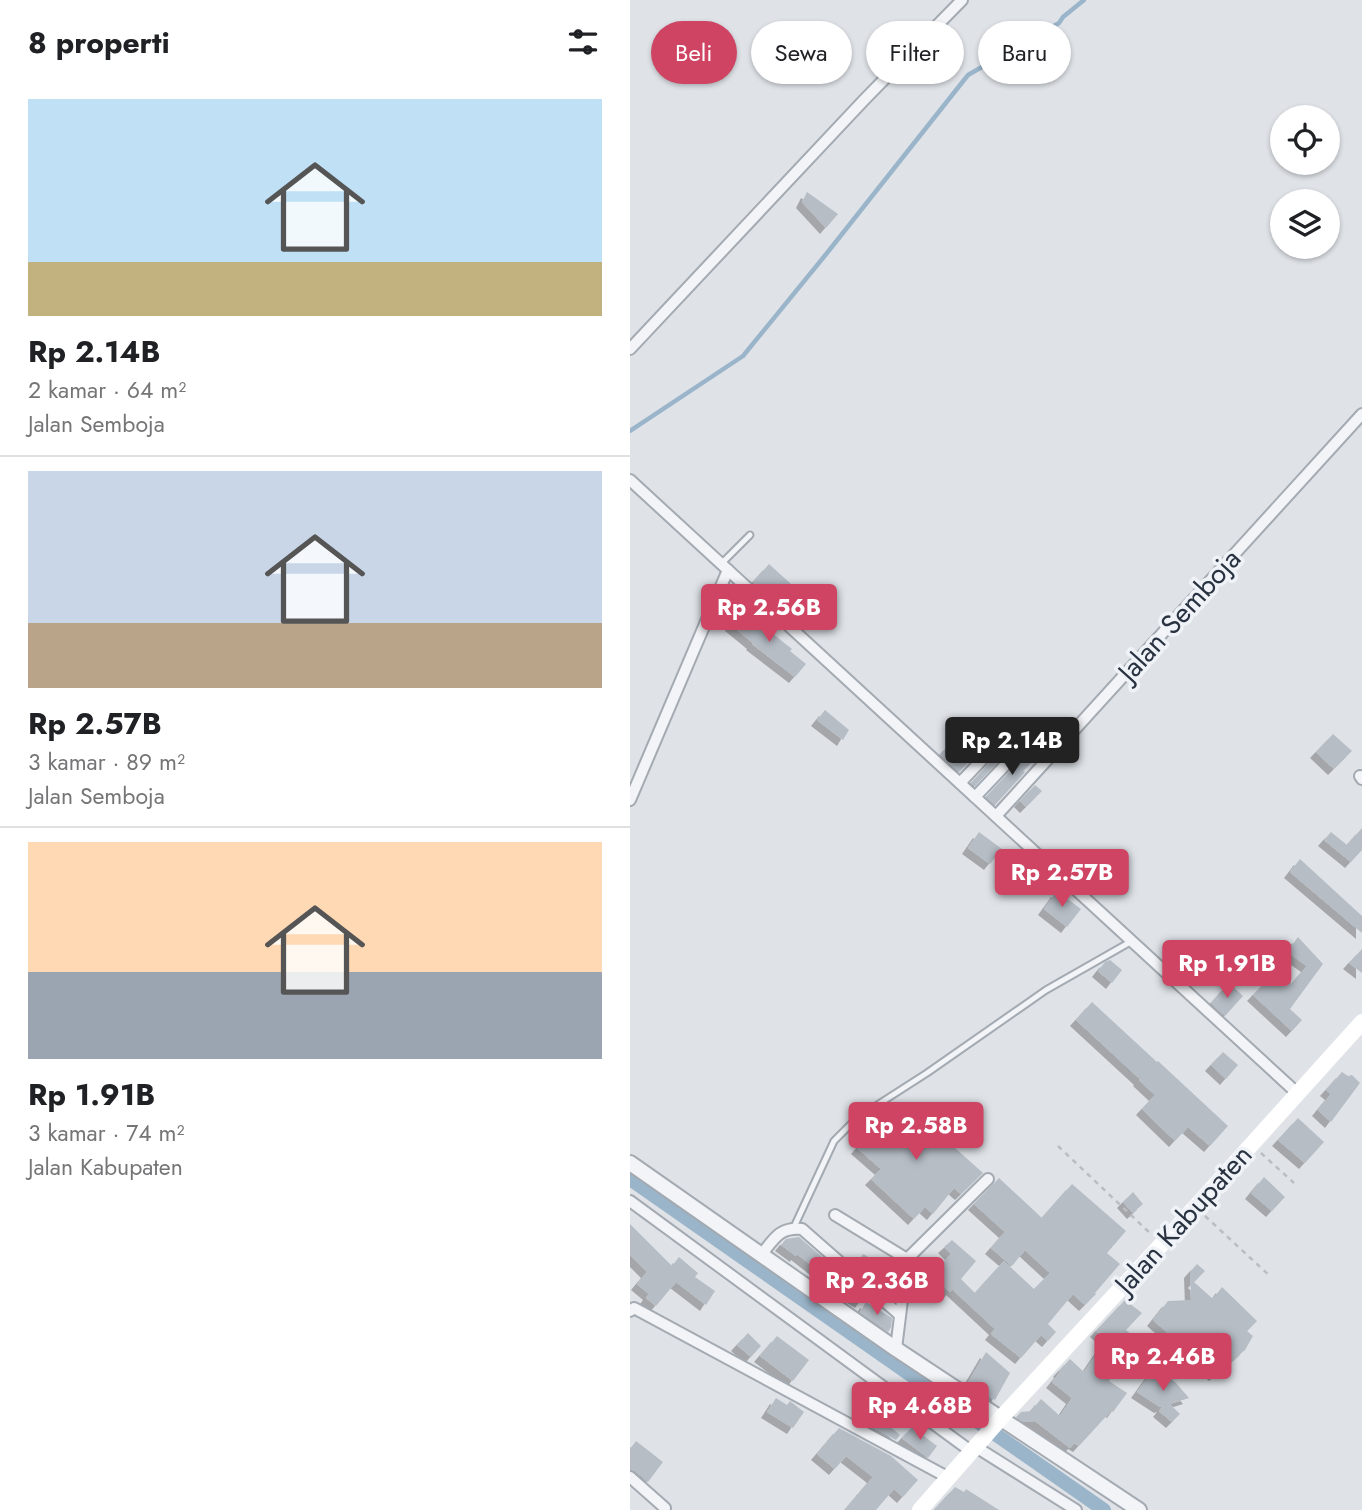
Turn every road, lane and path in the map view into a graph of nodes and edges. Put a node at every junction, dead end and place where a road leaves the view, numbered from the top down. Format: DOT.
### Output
graph roads {
  1 [pos="962,0"];
  2 [pos="630,349"];
  3 [pos="1362,414"];
  4 [pos="630,480"];
  5 [pos="750,535"];
  6 [pos="724,567"];
  7 [pos="1014,726"];
  8 [pos="1028,740"];
  9 [pos="960,783"];
  10 [pos="975,797"];
  11 [pos="630,800"];
  12 [pos="996,816"];
  13 [pos="1132,941"];
  14 [pos="1362,1021"];
  15 [pos="1297,1093"];
  16 [pos="1251,1144"];
  17 [pos="1058,1146"];
  18 [pos="630,1163"];
  19 [pos="988,1179"];
  20 [pos="1294,1183"];
  21 [pos="630,1201"];
  22 [pos="1195,1206"];
  23 [pos="835,1216"];
  24 [pos="793,1229"];
  25 [pos="1163,1244"];
  26 [pos="762,1254"];
  27 [pos="906,1259"];
  28 [pos="1271,1277"];
  29 [pos="630,1295"];
  30 [pos="632,1309"];
  31 [pos="900,1315"];
  32 [pos="896,1349"];
  33 [pos="999,1421"];
  34 [pos="975,1448"];
  35 [pos="630,1477"];
  36 [pos="949,1478"];
  37 [pos="665,1508"];
  38 [pos="920,1510"];
  39 [pos="1076,1510"];
  40 [pos="1139,1510"];
  1 -- 2 [label="street"];
  3 -- 12 [label="street, Jalan Semboja"];
  4 -- 6 [label="street"];
  5 -- 6 [label="lane"];
  6 -- 9 [label="street"];
  6 -- 11 [label="street"];
  7 -- 9 [label="street"];
  8 -- 10 [label="street"];
  9 -- 10 [label="street"];
  10 -- 12 [label="street"];
  12 -- 13 [label="street"];
  13 -- 15 [label="street"];
  13 -- 24 [label="lane"];
  14 -- 15 [label="main road, Jalan Kabupaten"];
  15 -- 16 [label="main road, Jalan Kabupaten"];
  16 -- 20 [label="path"];
  16 -- 22 [label="main road, Jalan Kabupaten"];
  17 -- 25 [label="path"];
  18 -- 26 [label="street"];
  19 -- 27 [label="street"];
  21 -- 34 [label="street"];
  22 -- 25 [label="main road, Jalan Kabupaten"];
  22 -- 28 [label="path"];
  23 -- 27 [label="street"];
  24 -- 26 [label="street"];
  24 -- 31 [label="street"];
  25 -- 33 [label="main road, Jalan Kabupaten"];
  26 -- 32 [label="street"];
  27 -- 31 [label="street"];
  29 -- 30 [label="street"];
  30 -- 36 [label="street"];
  31 -- 32 [label="street"];
  32 -- 33 [label="street"];
  33 -- 34 [label="main road, Jalan Kabupaten"];
  33 -- 40 [label="street"];
  34 -- 36 [label="main road, Jalan Kabupaten"];
  34 -- 39 [label="street"];
  35 -- 37 [label="street"];
  36 -- 38 [label="main road, Jalan Kabupaten"];
}
